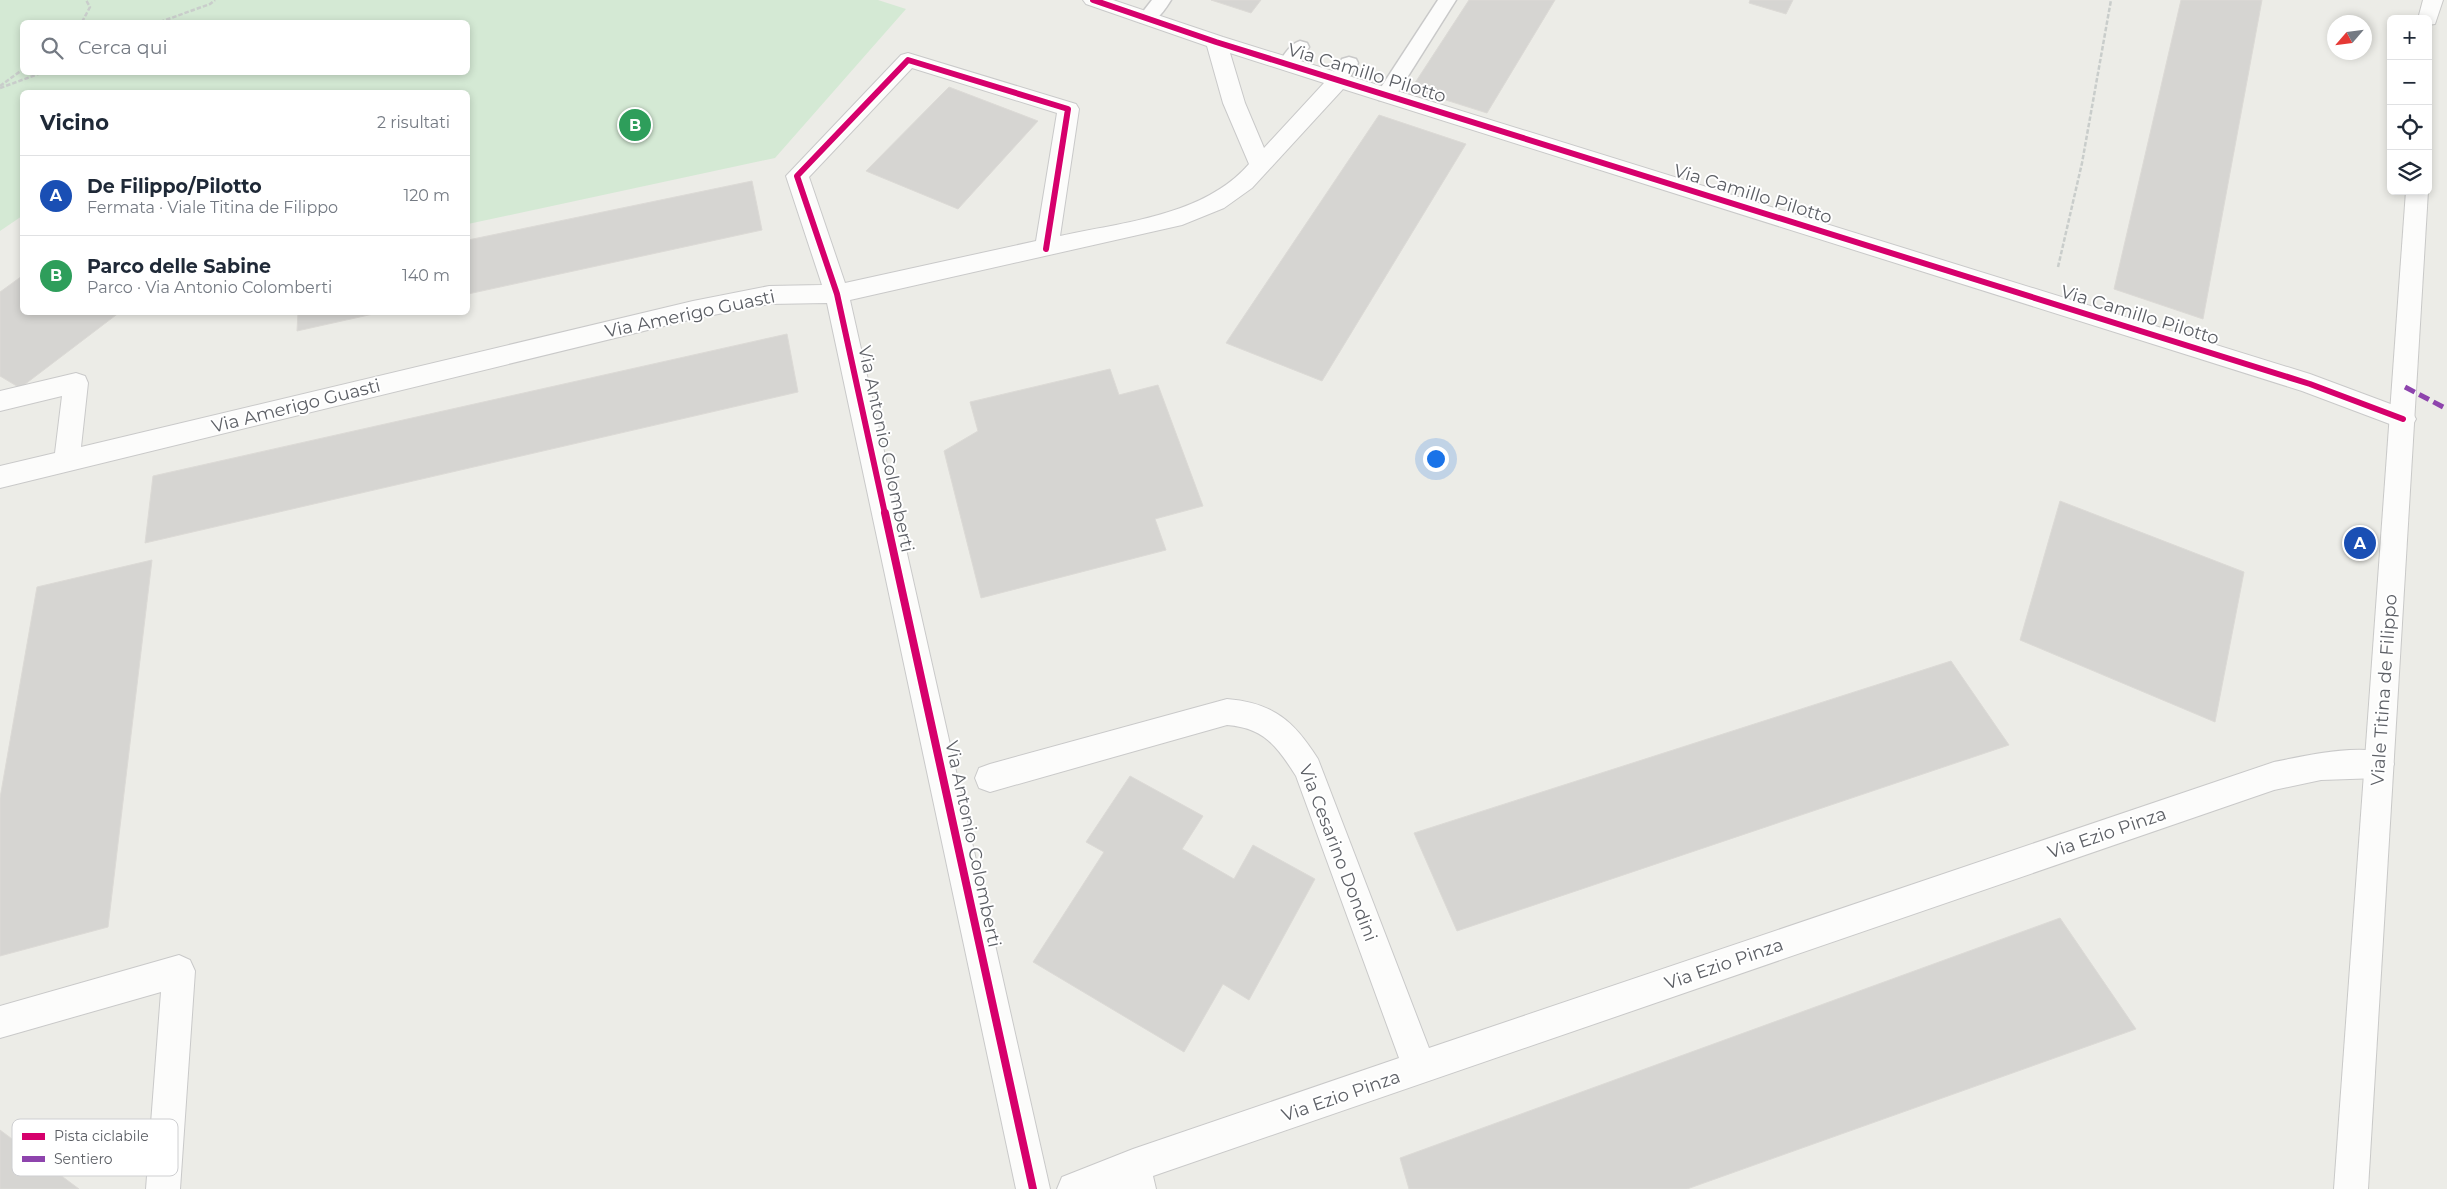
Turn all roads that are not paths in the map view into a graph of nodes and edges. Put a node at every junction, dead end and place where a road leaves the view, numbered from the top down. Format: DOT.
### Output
graph roads {
  1 [pos="1093,0"];
  2 [pos="1162,0"];
  3 [pos="1448,0"];
  4 [pos="2433,0"];
  5 [pos="2429,15"];
  6 [pos="1147,18"];
  7 [pos="1216,42"];
  8 [pos="1344,71"];
  9 [pos="1386,95"];
  10 [pos="1261,166"];
  11 [pos="2417,195"];
  12 [pos="1046,248"];
  13 [pos="837,294"];
  14 [pos="0,401"];
  15 [pos="2403,419"];
  16 [pos="67,461"];
  17 [pos="0,477"];
  18 [pos="2379,764"];
  19 [pos="990,778"];
  20 [pos="0,1022"];
  21 [pos="1420,1068"];
  22 [pos="168,1119"];
  23 [pos="164,1176"];
  24 [pos="1136,1178"];
  25 [pos="163,1189"];
  26 [pos="1033,1189"];
  27 [pos="1074,1189"];
  28 [pos="2351,1189"];
  1 -- 6 [label="street, Via Camillo Pilotto"];
  2 -- 6 [label="lane"];
  3 -- 9 [label="lane"];
  4 -- 5 [label="street"];
  6 -- 7 [label="street, Via Camillo Pilotto"];
  7 -- 8 [label="street, Via Camillo Pilotto"];
  7 -- 10 [label="street"];
  8 -- 9 [label="street, Via Camillo Pilotto"];
  8 -- 10 [label="street, Via Amerigo Guasti"];
  9 -- 15 [label="street, Via Camillo Pilotto"];
  10 -- 12 [label="street, Via Amerigo Guasti"];
  11 -- 15 [label="street, Viale Titina de Filippo"];
  12 -- 13 [label="street, Via Amerigo Guasti"];
  12 -- 13 [label="street, Via Antonio Colomberti"];
  13 -- 16 [label="street, Via Amerigo Guasti"];
  13 -- 26 [label="street, Via Antonio Colomberti"];
  14 -- 16 [label="street"];
  15 -- 18 [label="street, Viale Titina de Filippo"];
  16 -- 17 [label="street, Via Amerigo Guasti"];
  18 -- 21 [label="street, Via Ezio Pinza"];
  18 -- 28 [label="street, Viale Titina de Filippo"];
  19 -- 21 [label="street, Via Cesarino Dondini"];
  20 -- 22 [label="street"];
  21 -- 24 [label="street, Via Ezio Pinza"];
  23 -- 25 [label="street"];
  24 -- 27 [label="street, Via Ezio Pinza"];
}
